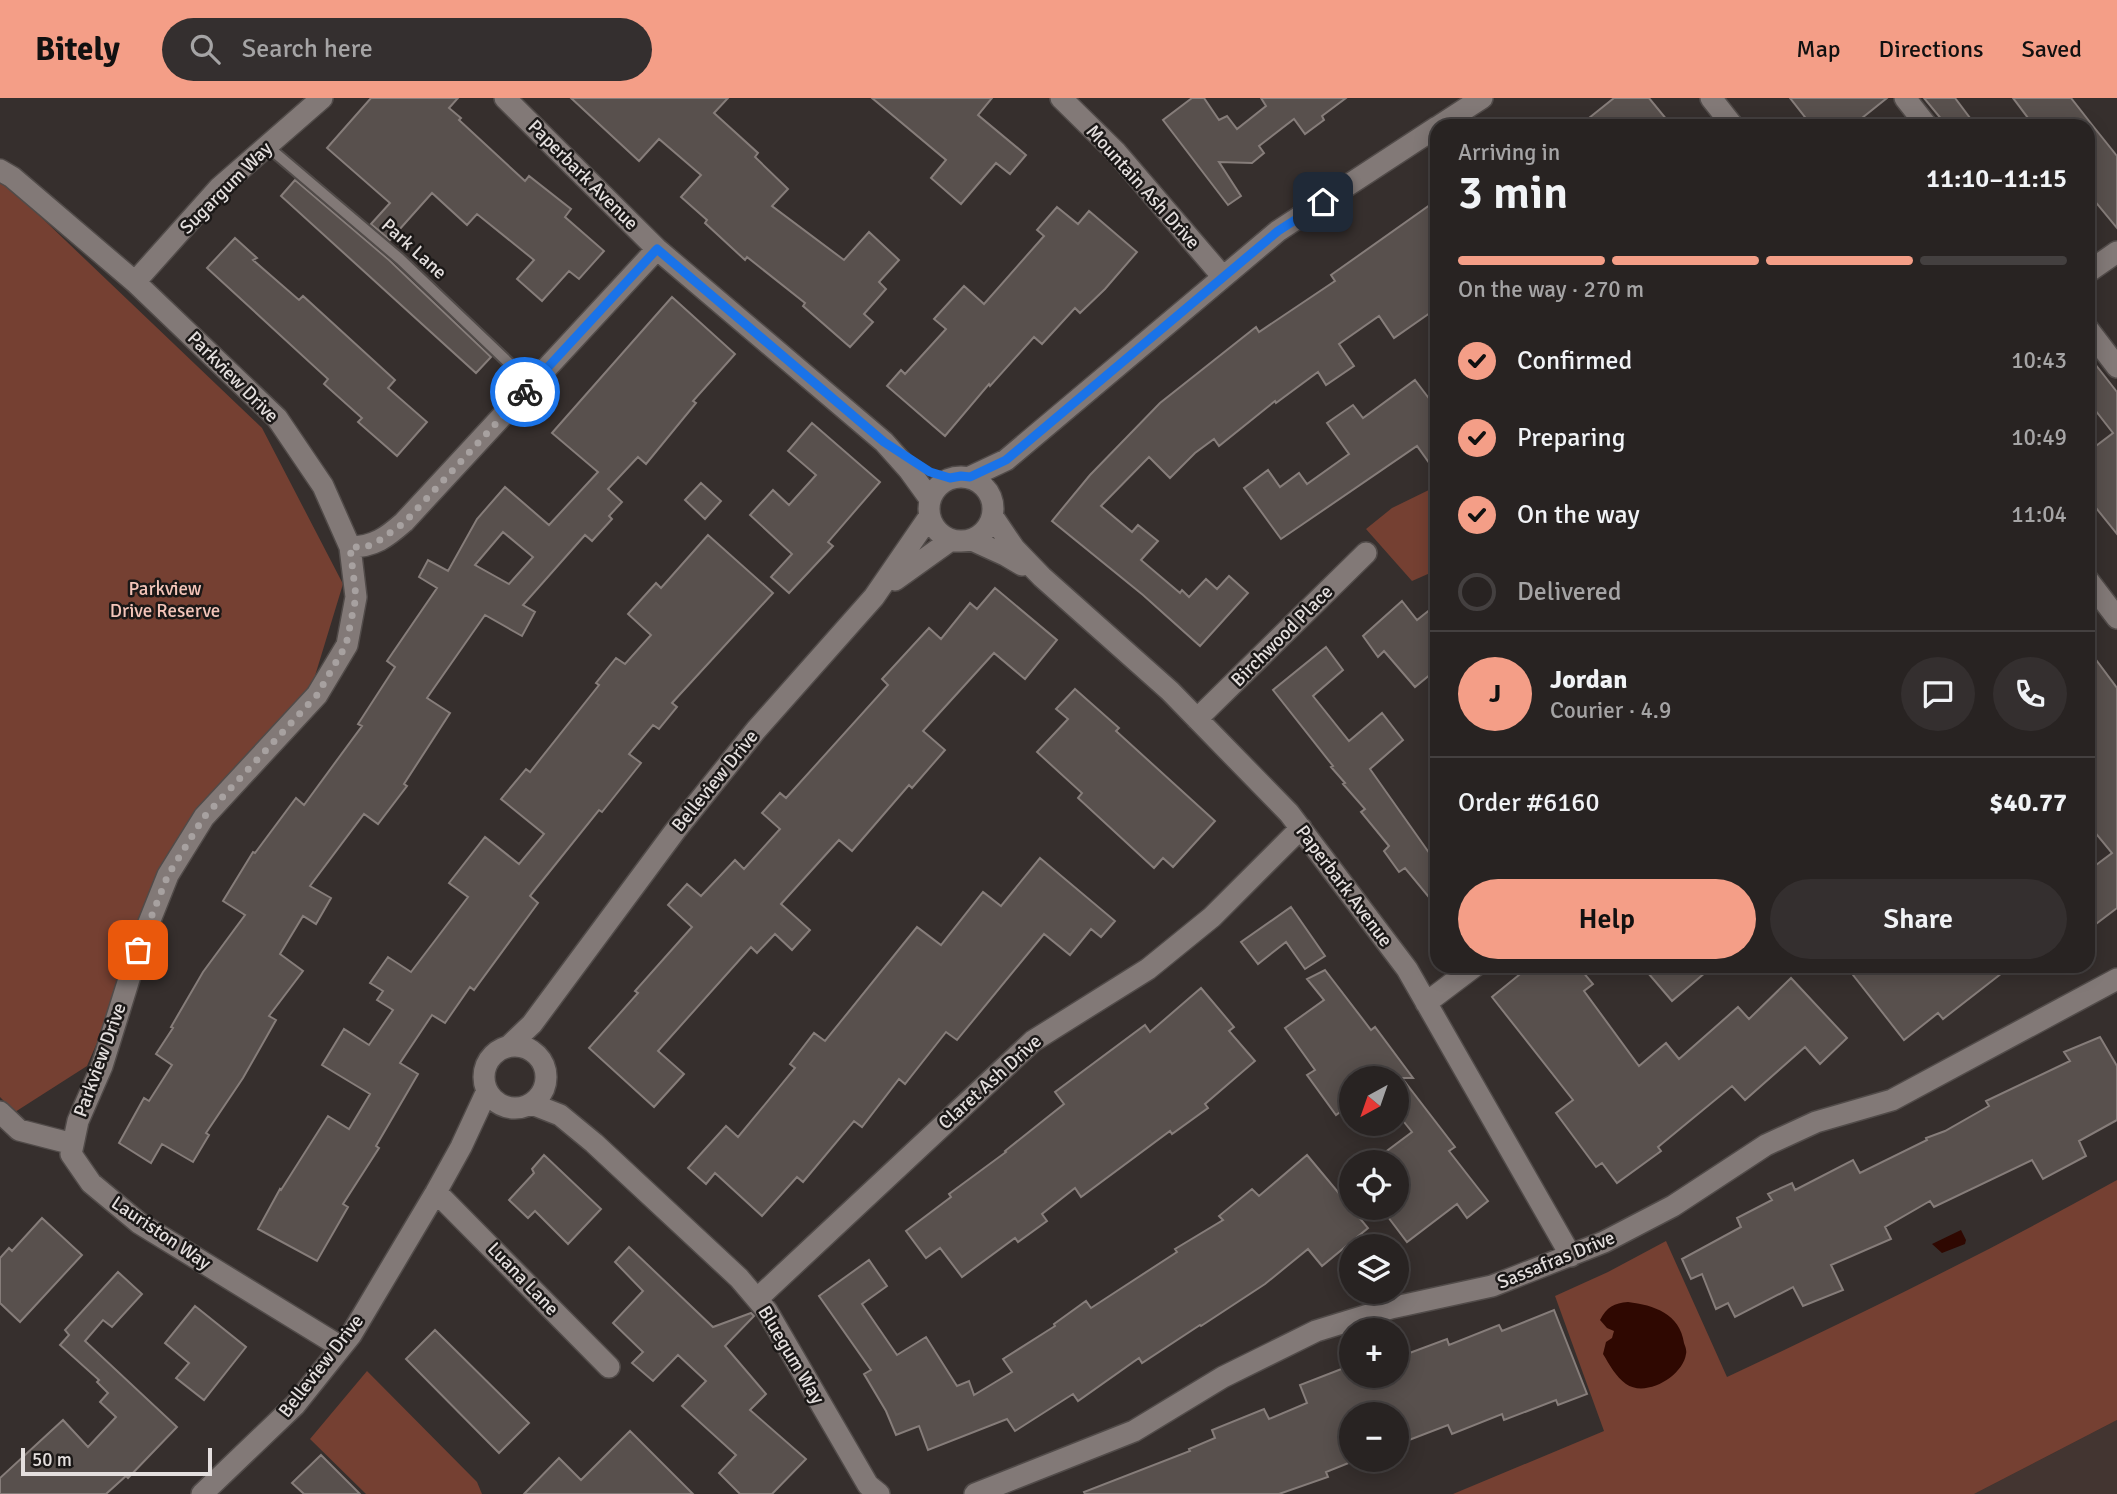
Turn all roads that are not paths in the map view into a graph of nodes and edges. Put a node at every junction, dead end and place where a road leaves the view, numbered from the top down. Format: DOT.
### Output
graph roads {
  1 [pos="322,98"];
  2 [pos="505,98"];
  3 [pos="1061,98"];
  4 [pos="1482,98"];
  5 [pos="1711,98"];
  6 [pos="1905,98"];
  7 [pos="1450,119"];
  8 [pos="1728,119"];
  9 [pos="1922,119"];
  10 [pos="1430,132"];
  11 [pos="267,146"];
  12 [pos="4,169"];
  13 [pos="657,249"];
  14 [pos="2117,252"];
  15 [pos="2095,267"];
  16 [pos="1223,277"];
  17 [pos="135,282"];
  18 [pos="2095,338"];
  19 [pos="2117,367"];
  20 [pos="532,385"];
  21 [pos="1044,427"];
  22 [pos="884,442"];
  23 [pos="960,478"];
  24 [pos="930,508"];
  25 [pos="993,509"];
  26 [pos="961,540"];
  27 [pos="350,547"];
  28 [pos="1366,553"];
  29 [pos="1042,578"];
  30 [pos="2095,589"];
  31 [pos="874,597"];
  32 [pos="2117,618"];
  33 [pos="1197,719"];
  34 [pos="1301,828"];
  35 [pos="1466,973"];
  36 [pos="567,975"];
  37 [pos="2117,979"];
  38 [pos="1426,1003"];
  39 [pos="509,1046"];
  40 [pos="540,1060"];
  41 [pos="546,1082"];
  42 [pos="487,1091"];
  43 [pos="532,1104"];
  44 [pos="507,1107"];
  45 [pos="0,1112"];
  46 [pos="594,1143"];
  47 [pos="73,1144"];
  48 [pos="461,1147"];
  49 [pos="436,1192"];
  50 [pos="1571,1255"];
  51 [pos="757,1299"];
  52 [pos="341,1348"];
  53 [pos="609,1367"];
  54 [pos="202,1494"];
  55 [pos="878,1494"];
  56 [pos="975,1494"];
  1 -- 11 [label="street, Sugargum Way"];
  2 -- 13 [label="street, Paperbark Avenue"];
  3 -- 16 [label="street, Mountain Ash Drive"];
  4 -- 7 [label="street"];
  5 -- 8 [label="street"];
  6 -- 9 [label="street"];
  10 -- 16 [label="street"];
  11 -- 17 [label="street, Sugargum Way"];
  11 -- 20 [label="lane, Park Lane"];
  12 -- 17 [label="street, Parkview Drive"];
  13 -- 20 [label="street"];
  13 -- 22 [label="street, Paperbark Avenue"];
  14 -- 15 [label="street"];
  16 -- 21 [label="street"];
  17 -- 27 [label="street, Parkview Drive"];
  18 -- 19 [label="street"];
  20 -- 27 [label="street"];
  21 -- 23 [label="street"];
  21 -- 25 [label="street"];
  22 -- 23 [label="street, Paperbark Avenue"];
  22 -- 24 [label="street, Paperbark Avenue"];
  23 -- 24 [label="street"];
  23 -- 25 [label="street"];
  24 -- 26 [label="street"];
  24 -- 31 [label="street, Belleview Drive"];
  25 -- 26 [label="street"];
  25 -- 29 [label="street, Paperbark Avenue"];
  26 -- 29 [label="street, Paperbark Avenue"];
  26 -- 31 [label="street, Belleview Drive"];
  27 -- 47 [label="street, Parkview Drive"];
  28 -- 33 [label="street, Birchwood Place"];
  29 -- 33 [label="street, Paperbark Avenue"];
  30 -- 32 [label="street"];
  31 -- 36 [label="street, Belleview Drive"];
  33 -- 34 [label="street, Paperbark Avenue"];
  34 -- 38 [label="street, Paperbark Avenue"];
  34 -- 51 [label="street, Claret Ash Drive"];
  35 -- 38 [label="street"];
  36 -- 39 [label="street, Belleview Drive"];
  36 -- 40 [label="street, Belleview Drive"];
  37 -- 50 [label="street, Sassafras Drive"];
  38 -- 50 [label="street, Paperbark Avenue"];
  39 -- 40 [label="street"];
  39 -- 42 [label="street"];
  40 -- 41 [label="street"];
  41 -- 43 [label="street"];
  41 -- 46 [label="street, Bluegum Way"];
  42 -- 44 [label="street"];
  42 -- 48 [label="street, Belleview Drive"];
  43 -- 44 [label="street"];
  43 -- 46 [label="street, Bluegum Way"];
  44 -- 48 [label="street, Belleview Drive"];
  45 -- 47 [label="street"];
  46 -- 51 [label="street, Bluegum Way"];
  47 -- 52 [label="street, Lauriston Way"];
  48 -- 49 [label="street, Belleview Drive"];
  49 -- 52 [label="street, Belleview Drive"];
  49 -- 53 [label="street, Luana Lane"];
  50 -- 56 [label="street, Sassafras Drive"];
  51 -- 55 [label="street, Bluegum Way"];
  52 -- 54 [label="street, Belleview Drive"];
}
